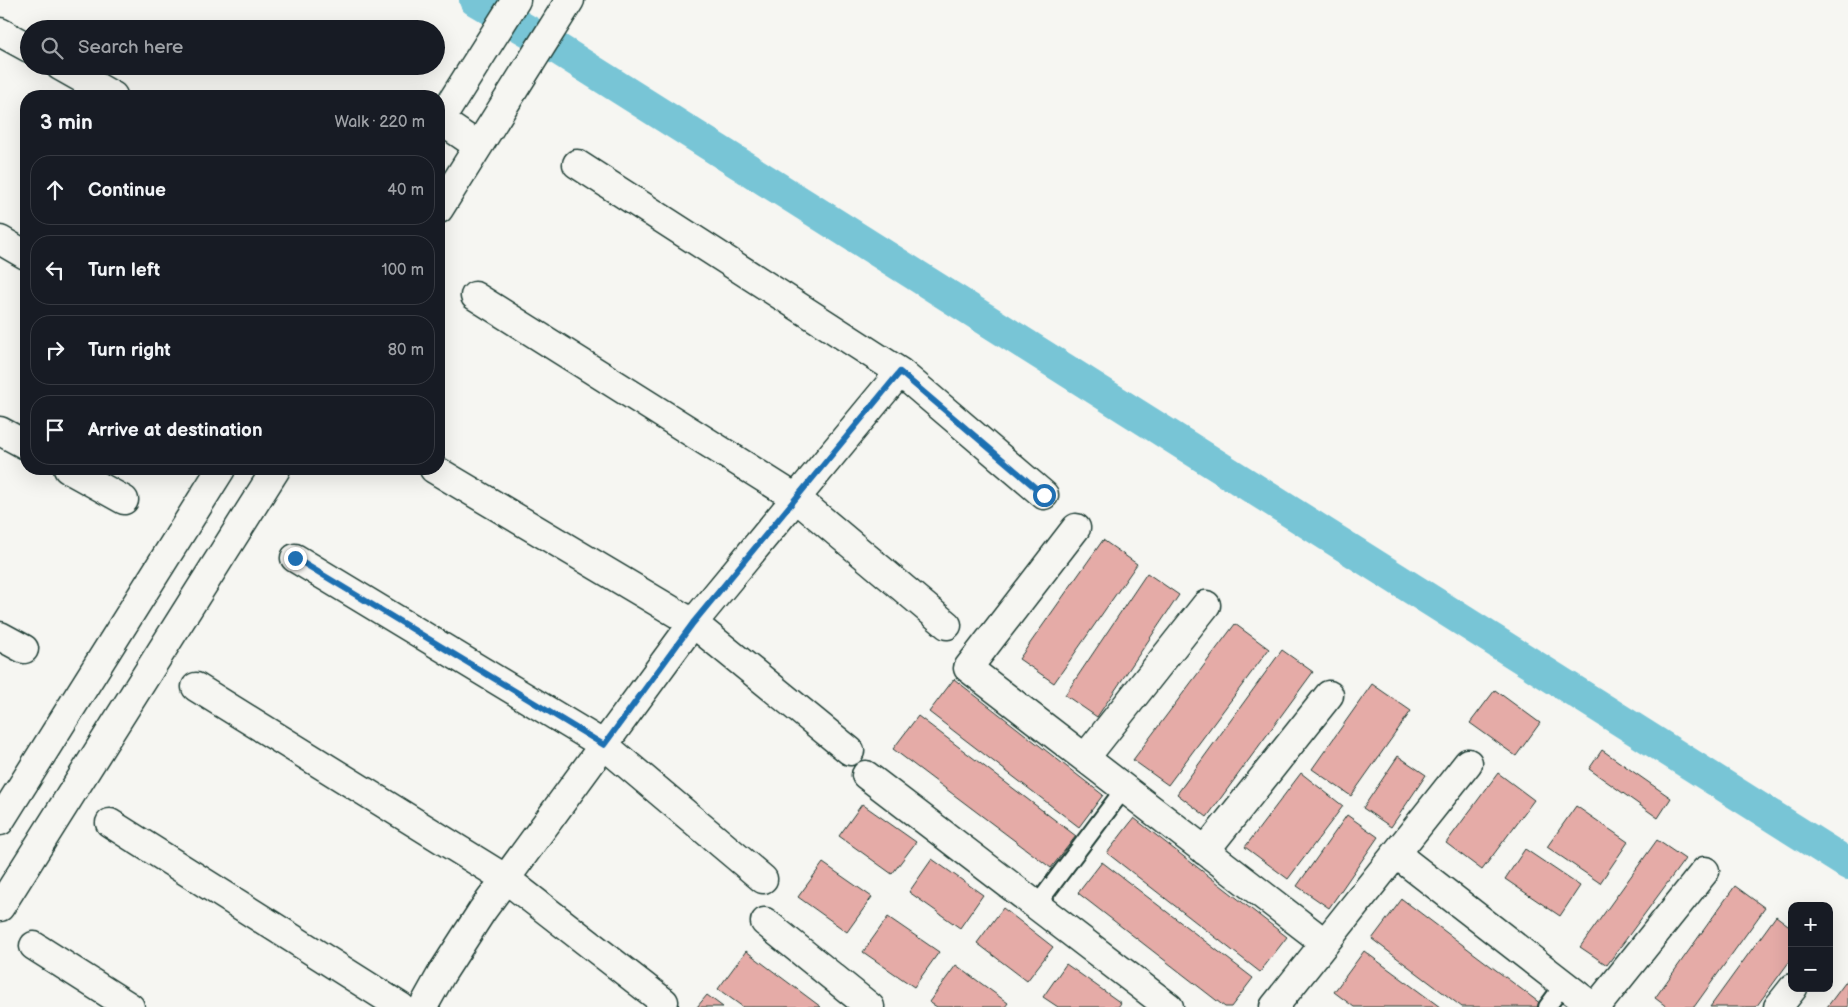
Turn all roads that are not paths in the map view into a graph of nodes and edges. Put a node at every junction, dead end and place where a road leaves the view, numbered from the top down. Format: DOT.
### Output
graph roads {
  1 [pos="516,0"];
  2 [pos="570,0"];
  3 [pos="0,32"];
  4 [pos="20,43"];
  5 [pos="76,75"];
  6 [pos="102,90"];
  7 [pos="445,112"];
  8 [pos="445,125"];
  9 [pos="478,146"];
  10 [pos="577,164"];
  11 [pos="445,199"];
  12 [pos="0,240"];
  13 [pos="20,252"];
  14 [pos="475,296"];
  15 [pos="900,372"];
  16 [pos="0,431"];
  17 [pos="20,442"];
  18 [pos="79,475"];
  19 [pos="217,475"];
  20 [pos="272,475"];
  21 [pos="444,475"];
  22 [pos="1044,495"];
  23 [pos="796,498"];
  24 [pos="124,500"];
  25 [pos="1076,528"];
  26 [pos="295,558"];
  27 [pos="1206,605"];
  28 [pos="693,623"];
  29 [pos="947,625"];
  30 [pos="0,636"];
  31 [pos="24,649"];
  32 [pos="196,686"];
  33 [pos="1330,695"];
  34 [pos="604,745"];
  35 [pos="850,751"];
  36 [pos="1085,758"];
  37 [pos="1468,763"];
  38 [pos="866,775"];
  39 [pos="1124,789"];
  40 [pos="0,820"];
  41 [pos="110,823"];
  42 [pos="1205,851"];
  43 [pos="1396,854"];
  44 [pos="1705,871"];
  45 [pos="506,879"];
  46 [pos="763,879"];
  47 [pos="1036,906"];
  48 [pos="0,907"];
  49 [pos="765,922"];
  50 [pos="1324,943"];
  51 [pos="34,946"];
  52 [pos="1564,984"];
  53 [pos="1790,992"];
  54 [pos="664,1002"];
  55 [pos="1280,1005"];
  56 [pos="130,1007"];
  57 [pos="401,1007"];
  58 [pos="423,1007"];
  59 [pos="870,1007"];
  60 [pos="1169,1007"];
  61 [pos="1546,1007"];
  62 [pos="1595,1007"];
  63 [pos="1778,1007"];
  1 -- 7 [label="street"];
  2 -- 9 [label="street"];
  3 -- 4 [label="street"];
  5 -- 6 [label="street"];
  8 -- 9 [label="street"];
  9 -- 11 [label="street"];
  10 -- 15 [label="street"];
  12 -- 13 [label="street"];
  14 -- 23 [label="street"];
  15 -- 22 [label="street"];
  15 -- 23 [label="street"];
  16 -- 17 [label="street"];
  18 -- 24 [label="street"];
  19 -- 40 [label="street"];
  20 -- 48 [label="street"];
  21 -- 28 [label="street"];
  23 -- 28 [label="street"];
  23 -- 29 [label="street"];
  25 -- 36 [label="street"];
  26 -- 34 [label="street"];
  27 -- 36 [label="street"];
  28 -- 34 [label="street"];
  28 -- 35 [label="street"];
  30 -- 31 [label="street"];
  32 -- 45 [label="street"];
  33 -- 42 [label="street"];
  34 -- 45 [label="street"];
  34 -- 46 [label="street"];
  36 -- 39 [label="street"];
  37 -- 43 [label="street"];
  38 -- 47 [label="street"];
  39 -- 42 [label="street"];
  39 -- 47 [label="lane"];
  41 -- 57 [label="street"];
  42 -- 50 [label="street"];
  43 -- 50 [label="street"];
  43 -- 52 [label="street"];
  44 -- 62 [label="street"];
  45 -- 54 [label="street"];
  45 -- 58 [label="street"];
  47 -- 60 [label="street"];
  49 -- 59 [label="street"];
  50 -- 55 [label="street"];
  51 -- 56 [label="street"];
  52 -- 61 [label="lane"];
  52 -- 62 [label="street"];
  53 -- 63 [label="street"];
}
